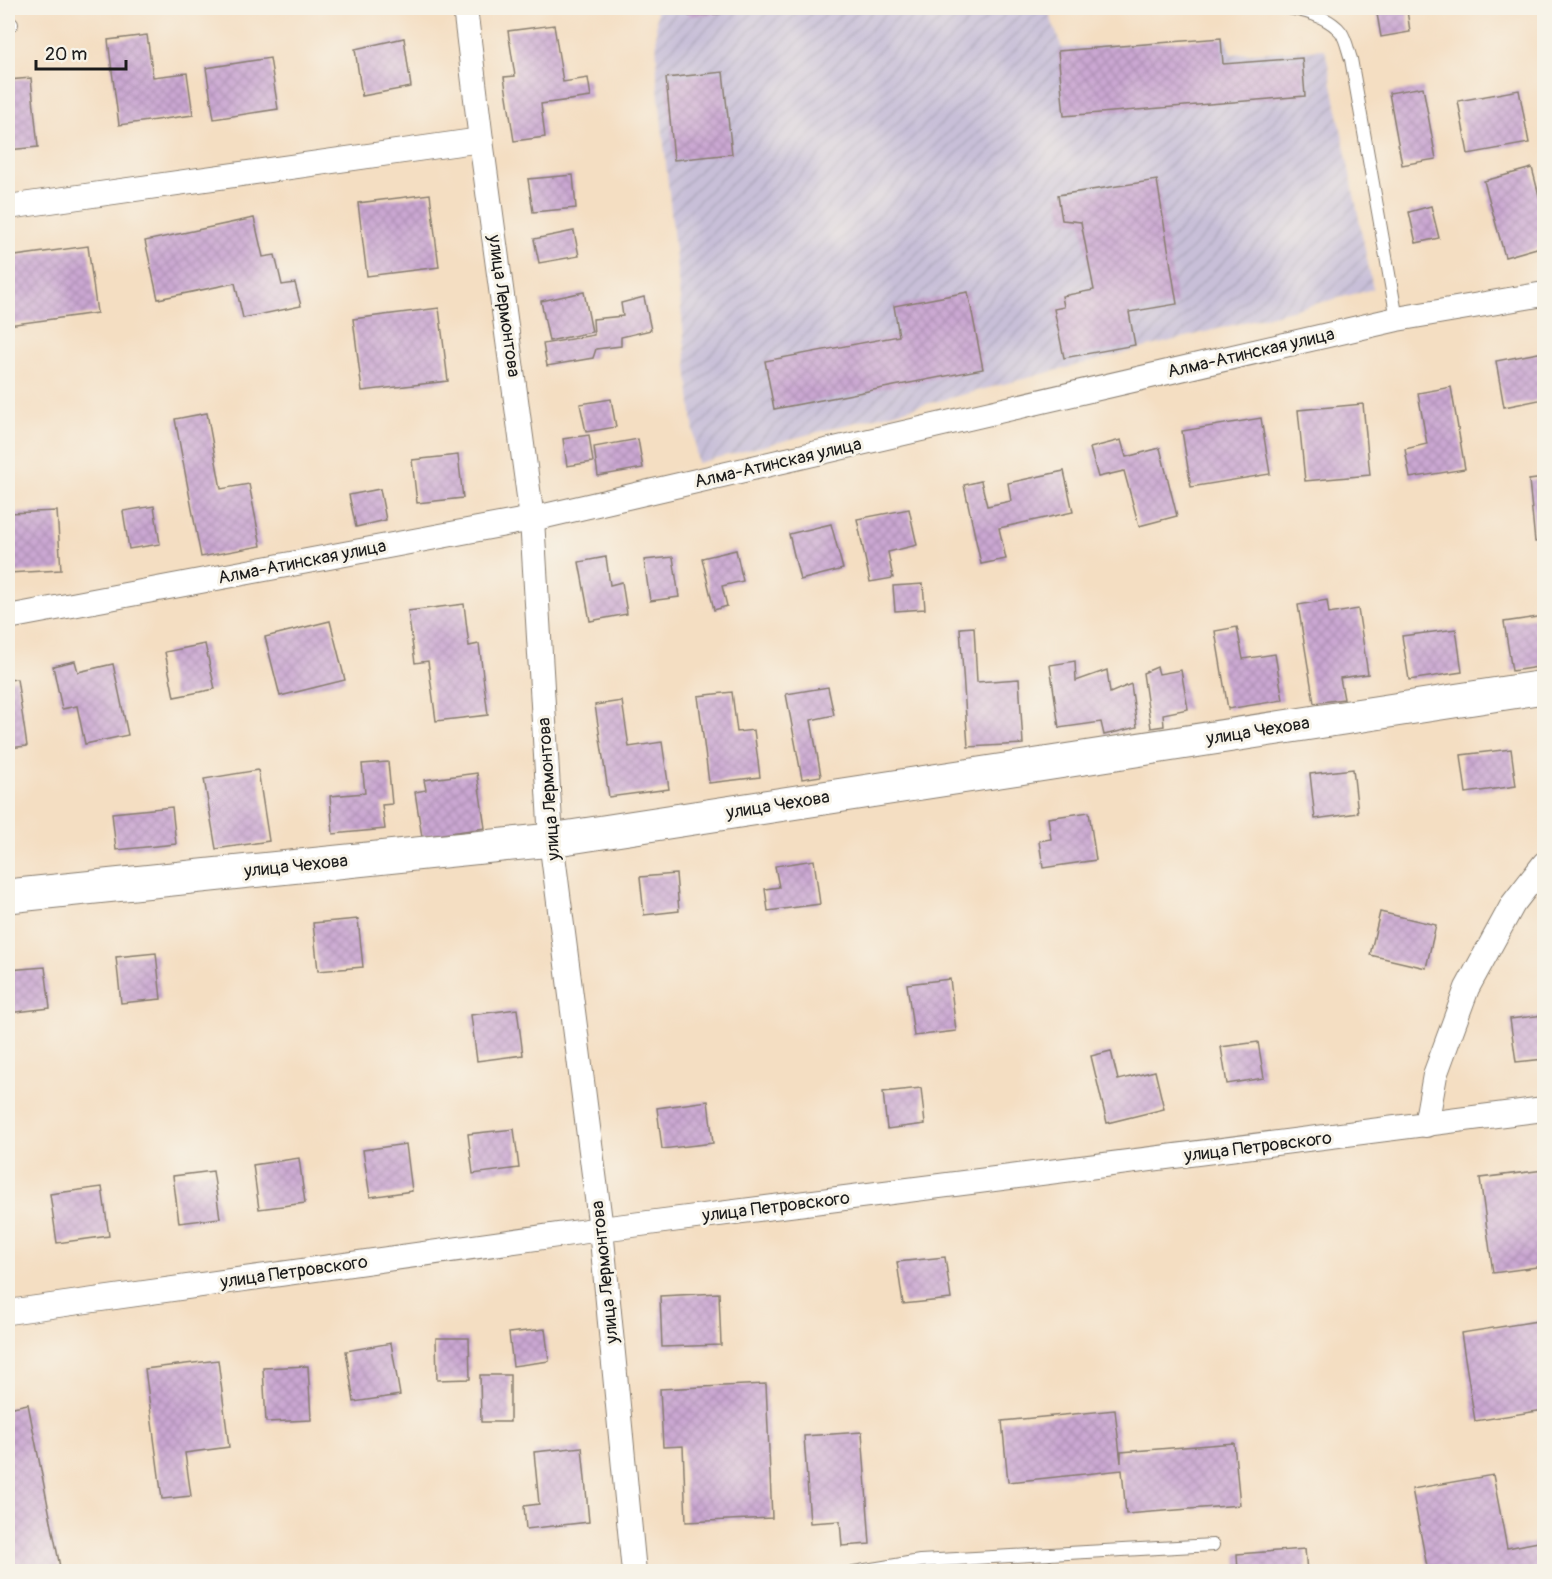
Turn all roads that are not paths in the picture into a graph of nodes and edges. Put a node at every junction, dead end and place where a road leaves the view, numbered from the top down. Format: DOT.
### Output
graph roads {
  1 [pos="465,8"];
  2 [pos="1289,8"];
  3 [pos="481,140"];
  4 [pos="8,207"];
  5 [pos="1545,294"];
  6 [pos="1397,319"];
  7 [pos="532,519"];
  8 [pos="8,617"];
  9 [pos="1545,687"];
  10 [pos="551,840"];
  11 [pos="1545,864"];
  12 [pos="8,896"];
  13 [pos="1545,1109"];
  14 [pos="1426,1125"];
  15 [pos="601,1229"];
  16 [pos="8,1312"];
  17 [pos="1213,1545"];
  18 [pos="634,1572"];
  19 [pos="854,1572"];
  1 -- 3 [label="street, улица Лермонтова"];
  2 -- 6 [label="lane"];
  3 -- 4 [label="street"];
  3 -- 7 [label="street, улица Лермонтова"];
  5 -- 6 [label="street, Алма-Атинская улица"];
  6 -- 7 [label="street, Алма-Атинская улица"];
  7 -- 8 [label="street, Алма-Атинская улица"];
  7 -- 10 [label="street, улица Лермонтова"];
  9 -- 10 [label="street, улица Чехова"];
  10 -- 12 [label="street, улица Чехова"];
  10 -- 15 [label="street, улица Лермонтова"];
  11 -- 14 [label="street"];
  13 -- 14 [label="street, улица Петровского"];
  14 -- 15 [label="street, улица Петровского"];
  15 -- 16 [label="street, улица Петровского"];
  15 -- 18 [label="street, улица Лермонтова"];
  17 -- 19 [label="lane"];
}
